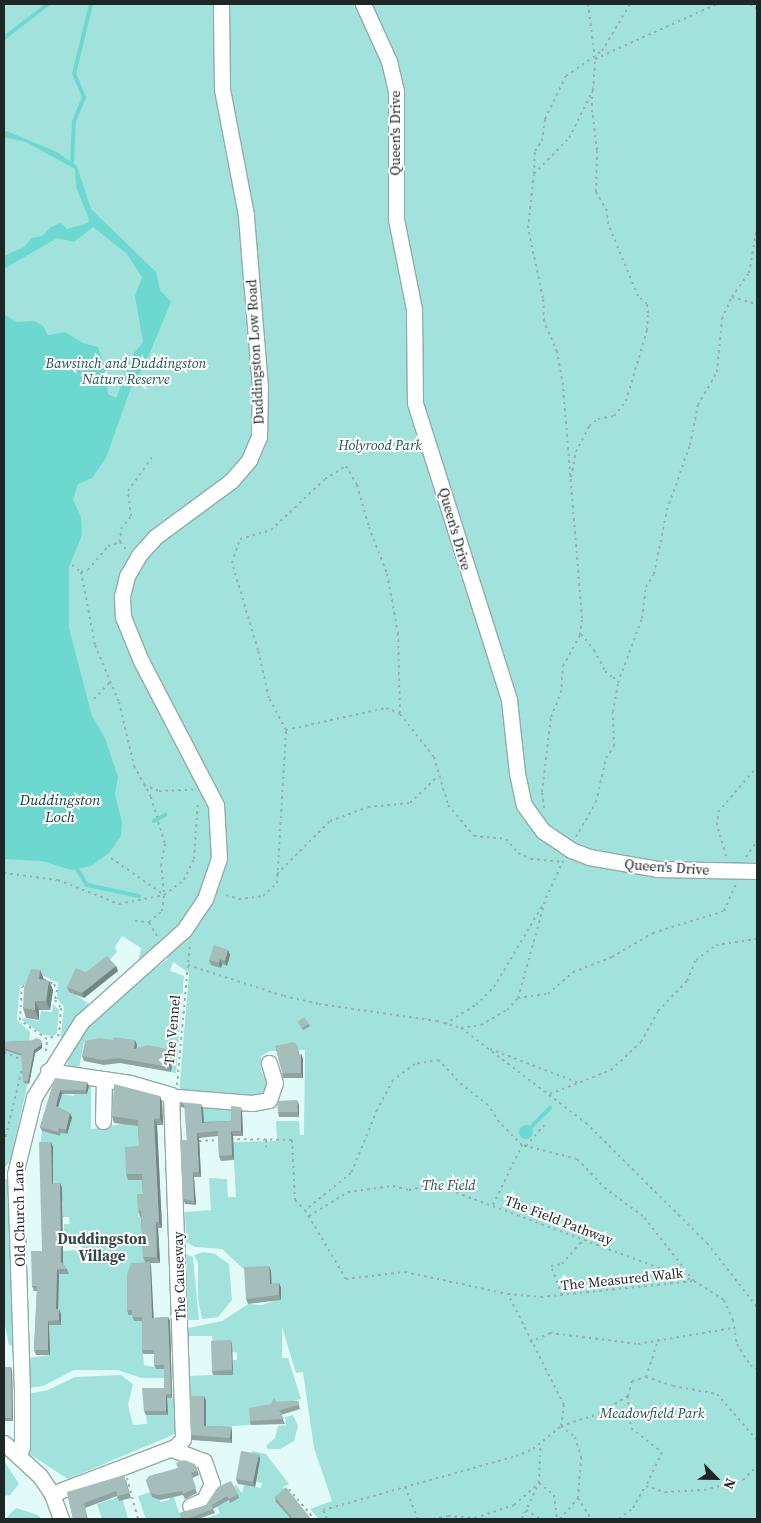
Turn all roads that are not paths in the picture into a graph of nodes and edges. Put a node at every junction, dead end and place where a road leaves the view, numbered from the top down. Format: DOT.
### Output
graph roads {
  1 [pos="220,4"];
  2 [pos="363,4"];
  3 [pos="757,871"];
  4 [pos="193,918"];
  5 [pos="269,1063"];
  6 [pos="48,1071"];
  7 [pos="104,1079"];
  8 [pos="171,1097"];
  9 [pos="103,1121"];
  10 [pos="10,1174"];
  11 [pos="4,1443"];
  12 [pos="172,1449"];
  13 [pos="19,1456"];
  14 [pos="52,1494"];
  15 [pos="190,1506"];
  16 [pos="61,1519"];
  1 -- 4 [label="street, Duddingston Low Road"];
  2 -- 3 [label="street, Queen's Drive"];
  4 -- 6 [label="street, Old Church Lane"];
  5 -- 8 [label="street"];
  6 -- 7 [label="street"];
  6 -- 10 [label="street, Old Church Lane"];
  7 -- 8 [label="street"];
  7 -- 9 [label="street"];
  8 -- 12 [label="street, The Causeway"];
  10 -- 13 [label="street, Old Church Lane"];
  11 -- 13 [label="street"];
  12 -- 14 [label="street"];
  12 -- 15 [label="street"];
  13 -- 14 [label="street"];
  14 -- 16 [label="street"];
}
